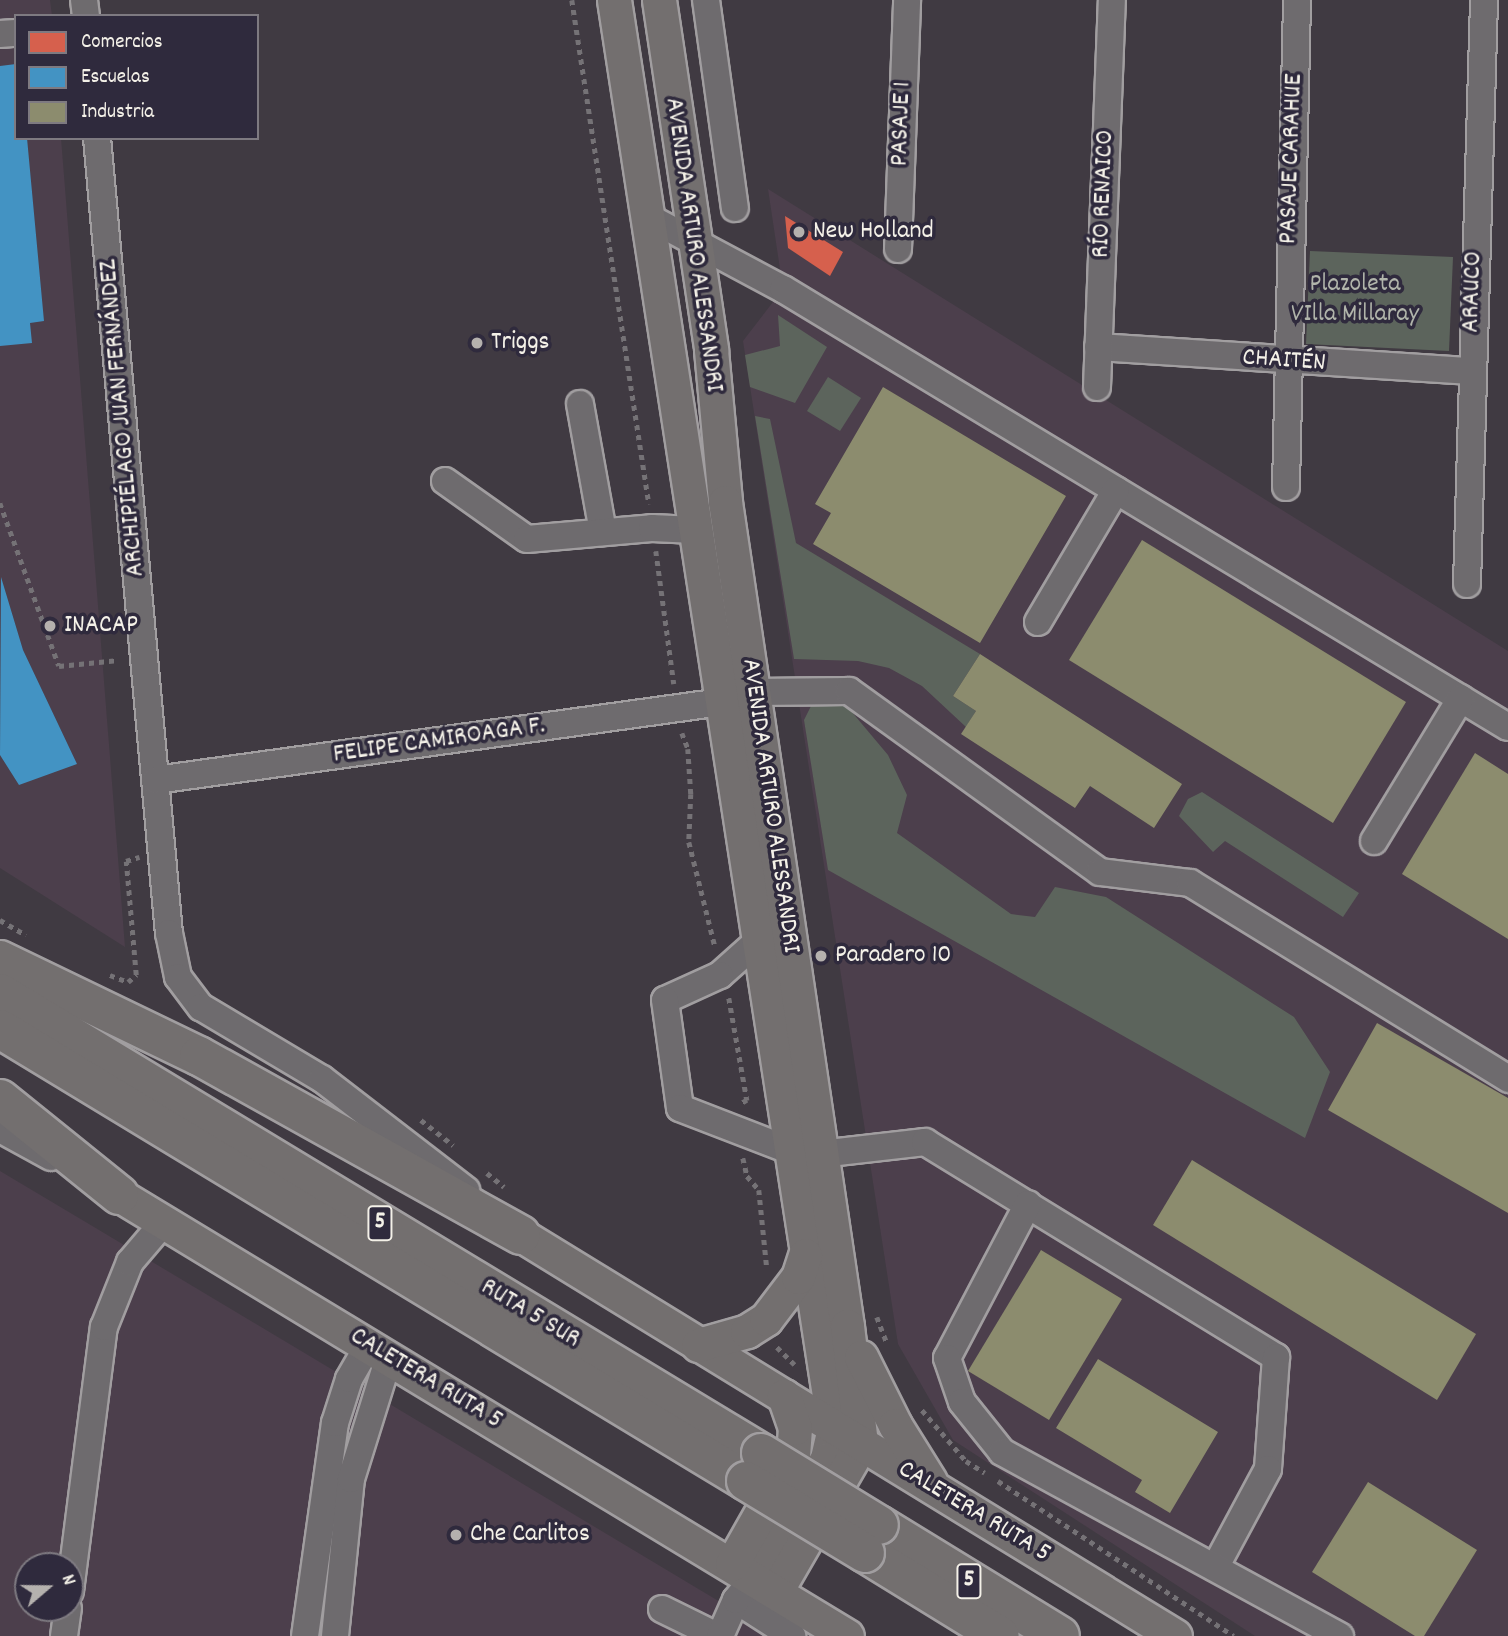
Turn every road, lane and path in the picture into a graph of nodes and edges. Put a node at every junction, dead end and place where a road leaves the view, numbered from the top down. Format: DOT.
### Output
graph roads {
  1 [pos="572,0"];
  2 [pos="614,0"];
  3 [pos="659,0"];
  4 [pos="706,0"];
  5 [pos="1112,0"];
  6 [pos="1297,0"];
  7 [pos="1484,0"];
  8 [pos="902,2"];
  9 [pos="97,140"];
  10 [pos="735,208"];
  11 [pos="648,217"];
  12 [pos="695,241"];
  13 [pos="898,249"];
  14 [pos="1098,347"];
  15 [pos="1286,362"];
  16 [pos="1471,371"];
  17 [pos="1097,387"];
  18 [pos="580,404"];
  19 [pos="445,481"];
  20 [pos="1286,487"];
  21 [pos="1116,490"];
  22 [pos="0,503"];
  23 [pos="652,528"];
  24 [pos="695,530"];
  25 [pos="603,532"];
  26 [pos="1467,584"];
  27 [pos="1038,622"];
  28 [pos="145,657"];
  29 [pos="754,692"];
  30 [pos="1461,698"];
  31 [pos="722,702"];
  32 [pos="672,709"];
  33 [pos="1508,727"];
  34 [pos="156,780"];
  35 [pos="1374,841"];
  36 [pos="162,850"];
  37 [pos="0,920"];
  38 [pos="29,936"];
  39 [pos="758,941"];
  40 [pos="0,960"];
  41 [pos="103,972"];
  42 [pos="720,975"];
  43 [pos="0,993"];
  44 [pos="0,1029"];
  45 [pos="1508,1079"];
  46 [pos="0,1099"];
  47 [pos="412,1114"];
  48 [pos="736,1128"];
  49 [pos="0,1129"];
  50 [pos="456,1147"];
  51 [pos="805,1152"];
  52 [pos="478,1165"];
  53 [pos="510,1192"];
  54 [pos="119,1195"];
  55 [pos="1028,1204"];
  56 [pos="164,1222"];
  57 [pos="521,1235"];
  58 [pos="805,1255"];
  59 [pos="764,1278"];
  60 [pos="847,1326"];
  61 [pos="698,1345"];
  62 [pos="379,1351"];
  63 [pos="784,1396"];
  64 [pos="913,1399"];
  65 [pos="848,1436"];
  66 [pos="754,1467"];
  67 [pos="933,1485"];
  68 [pos="872,1539"];
  69 [pos="75,1552"];
  70 [pos="1215,1567"];
  71 [pos="749,1583"];
  72 [pos="662,1609"];
  73 [pos="786,1632"];
  74 [pos="305,1636"];
  75 [pos="335,1636"];
  76 [pos="719,1636"];
  77 [pos="847,1636"];
  78 [pos="1000,1636"];
  79 [pos="1060,1636"];
  80 [pos="1175,1636"];
  81 [pos="1234,1636"];
  82 [pos="1340,1636"];
  1 -- 23 [label="path"];
  2 -- 11 [label="main road, AVENIDA ARTURO ALESSANDRI"];
  3 -- 12 [label="main road, AVENIDA ARTURO ALESSANDRI"];
  4 -- 10 [label="street, AVENIDA ARTURO ALESSANDRI"];
  5 -- 14 [label="street, RÍO RENAICO"];
  6 -- 15 [label="street, PASAJE CARAHUE"];
  7 -- 16 [label="street, ARAUCO"];
  8 -- 13 [label="street, PASAJE 1"];
  9 -- 28 [label="street, ARCHIPIÉLAGO JUAN FERNÁNDEZ"];
  11 -- 12 [label="street"];
  11 -- 24 [label="main road, AVENIDA ARTURO ALESSANDRI"];
  12 -- 21 [label="street"];
  12 -- 29 [label="main road, AVENIDA ARTURO ALESSANDRI"];
  14 -- 15 [label="street, CHAITÉN"];
  14 -- 17 [label="street, RÍO RENAICO"];
  15 -- 16 [label="street, CHAITÉN"];
  15 -- 20 [label="street, PASAJE CARAHUE"];
  16 -- 26 [label="street, ARAUCO"];
  18 -- 25 [label="street"];
  19 -- 25 [label="street"];
  21 -- 27 [label="street"];
  21 -- 30 [label="street"];
  22 -- 28 [label="path"];
  23 -- 24 [label="street"];
  23 -- 25 [label="street"];
  23 -- 32 [label="path"];
  24 -- 31 [label="main road, AVENIDA ARTURO ALESSANDRI"];
  28 -- 34 [label="street, ARCHIPIÉLAGO JUAN FERNÁNDEZ"];
  29 -- 45 [label="street"];
  29 -- 51 [label="main road, AVENIDA ARTURO ALESSANDRI"];
  30 -- 33 [label="street"];
  30 -- 35 [label="street"];
  31 -- 32 [label="street, FELIPE CAMIROAGA F."];
  31 -- 39 [label="main road, AVENIDA ARTURO ALESSANDRI"];
  32 -- 34 [label="street, FELIPE CAMIROAGA F."];
  32 -- 42 [label="path"];
  34 -- 36 [label="street, ARCHIPIÉLAGO JUAN FERNÁNDEZ"];
  36 -- 41 [label="path"];
  36 -- 57 [label="street, ARCHIPIÉLAGO JUAN FERNÁNDEZ"];
  37 -- 38 [label="path"];
  39 -- 42 [label="street"];
  39 -- 51 [label="main road, AVENIDA ARTURO ALESSANDRI"];
  40 -- 57 [label="highway"];
  42 -- 48 [label="path"];
  42 -- 48 [label="street"];
  43 -- 66 [label="highway, RUTA 5 SUR / 5"];
  44 -- 66 [label="highway, RUTA 5 SUR / 5"];
  46 -- 54 [label="highway"];
  47 -- 50 [label="path"];
  48 -- 51 [label="street"];
  48 -- 59 [label="path"];
  49 -- 54 [label="street, CALETERA RUTA 5"];
  51 -- 55 [label="street"];
  51 -- 58 [label="main road, AVENIDA ARTURO ALESSANDRI"];
  51 -- 60 [label="main road, AVENIDA ARTURO ALESSANDRI"];
  52 -- 53 [label="path"];
  54 -- 56 [label="main road, CALETERA RUTA 5"];
  55 -- 70 [label="street"];
  55 -- 70 [label="street"];
  56 -- 62 [label="main road, CALETERA RUTA 5"];
  56 -- 69 [label="street"];
  57 -- 61 [label="main road, CALETERA RUTA 5"];
  58 -- 61 [label="main road"];
  58 -- 65 [label="main road, AVENIDA ARTURO ALESSANDRI"];
  60 -- 65 [label="main road, AVENIDA ARTURO ALESSANDRI"];
  60 -- 67 [label="main road"];
  61 -- 63 [label="main road, CALETERA RUTA 5"];
  62 -- 71 [label="main road, CALETERA RUTA 5"];
  62 -- 74 [label="street"];
  62 -- 75 [label="street"];
  63 -- 65 [label="main road, CALETERA RUTA 5"];
  63 -- 71 [label="main road"];
  64 -- 81 [label="path"];
  65 -- 67 [label="main road, CALETERA RUTA 5"];
  65 -- 71 [label="main road"];
  66 -- 68 [label="highway, RUTA 5 SUR / 5, bridge"];
  67 -- 80 [label="main road, CALETERA RUTA 5"];
  68 -- 78 [label="highway, RUTA 5 SUR / 5"];
  68 -- 79 [label="highway, RUTA 5 SUR / 5"];
  70 -- 82 [label="street"];
  71 -- 73 [label="street"];
  71 -- 73 [label="street"];
  71 -- 76 [label="street"];
  71 -- 77 [label="main road, CALETERA RUTA 5"];
  72 -- 76 [label="street"];
}
